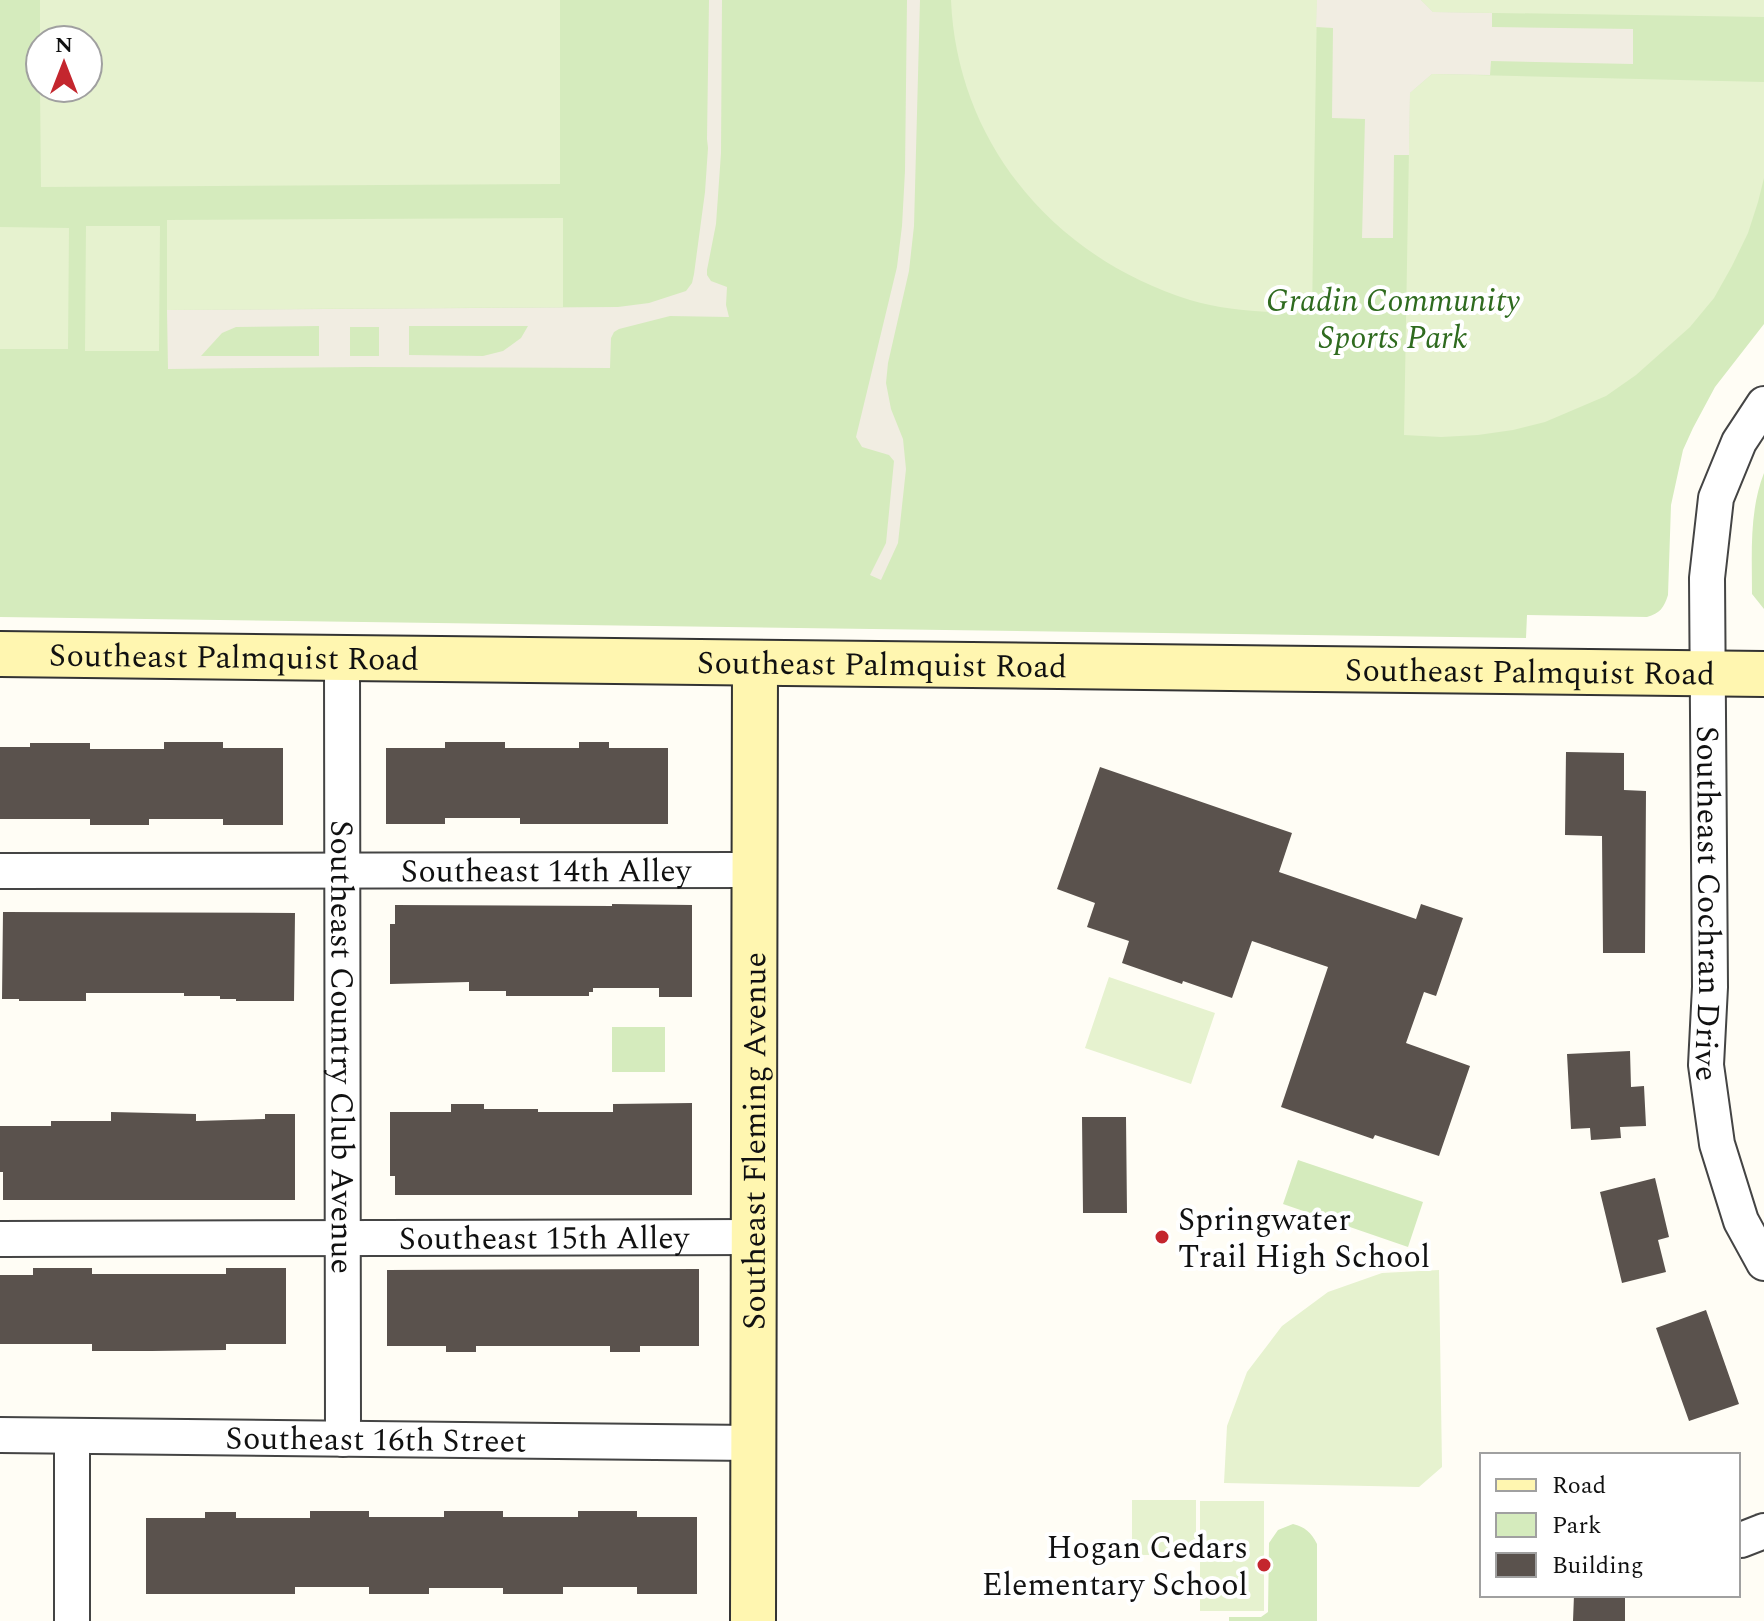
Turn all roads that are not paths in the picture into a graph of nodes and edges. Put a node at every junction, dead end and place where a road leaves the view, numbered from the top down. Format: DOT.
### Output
graph roads {
  1 [pos="1764,404"];
  2 [pos="0,654"];
  3 [pos="342,657"];
  4 [pos="755,663"];
  5 [pos="1707,673"];
  6 [pos="1764,674"];
  7 [pos="754,870"];
  8 [pos="0,871"];
  9 [pos="342,871"];
  10 [pos="754,1237"];
  11 [pos="343,1238"];
  12 [pos="0,1239"];
  13 [pos="1764,1263"];
  14 [pos="0,1435"];
  15 [pos="72,1436"];
  16 [pos="343,1439"];
  17 [pos="753,1443"];
  18 [pos="72,1621"];
  19 [pos="753,1621"];
  1 -- 5 [label="street, Southeast Cochran Drive"];
  2 -- 3 [label="main road, Southeast Palmquist Road"];
  3 -- 4 [label="main road, Southeast Palmquist Road"];
  3 -- 9 [label="street, Southeast Country Club Avenue"];
  4 -- 5 [label="main road, Southeast Palmquist Road"];
  4 -- 7 [label="main road, Southeast Fleming Avenue"];
  5 -- 6 [label="main road, Southeast Palmquist Road"];
  5 -- 13 [label="street, Southeast Cochran Drive"];
  7 -- 9 [label="street, Southeast 14th Alley"];
  7 -- 10 [label="main road, Southeast Fleming Avenue"];
  8 -- 9 [label="street, Southeast 14th Alley"];
  9 -- 11 [label="street, Southeast Country Club Avenue"];
  10 -- 11 [label="street, Southeast 15th Alley"];
  10 -- 17 [label="main road, Southeast Fleming Avenue"];
  11 -- 12 [label="street, Southeast 15th Alley"];
  11 -- 16 [label="street, Southeast Country Club Avenue"];
  14 -- 15 [label="street, Southeast 16th Street"];
  15 -- 16 [label="street, Southeast 16th Street"];
  15 -- 18 [label="street"];
  16 -- 17 [label="street, Southeast 16th Street"];
  17 -- 19 [label="main road, Southeast Fleming Avenue"];
}
